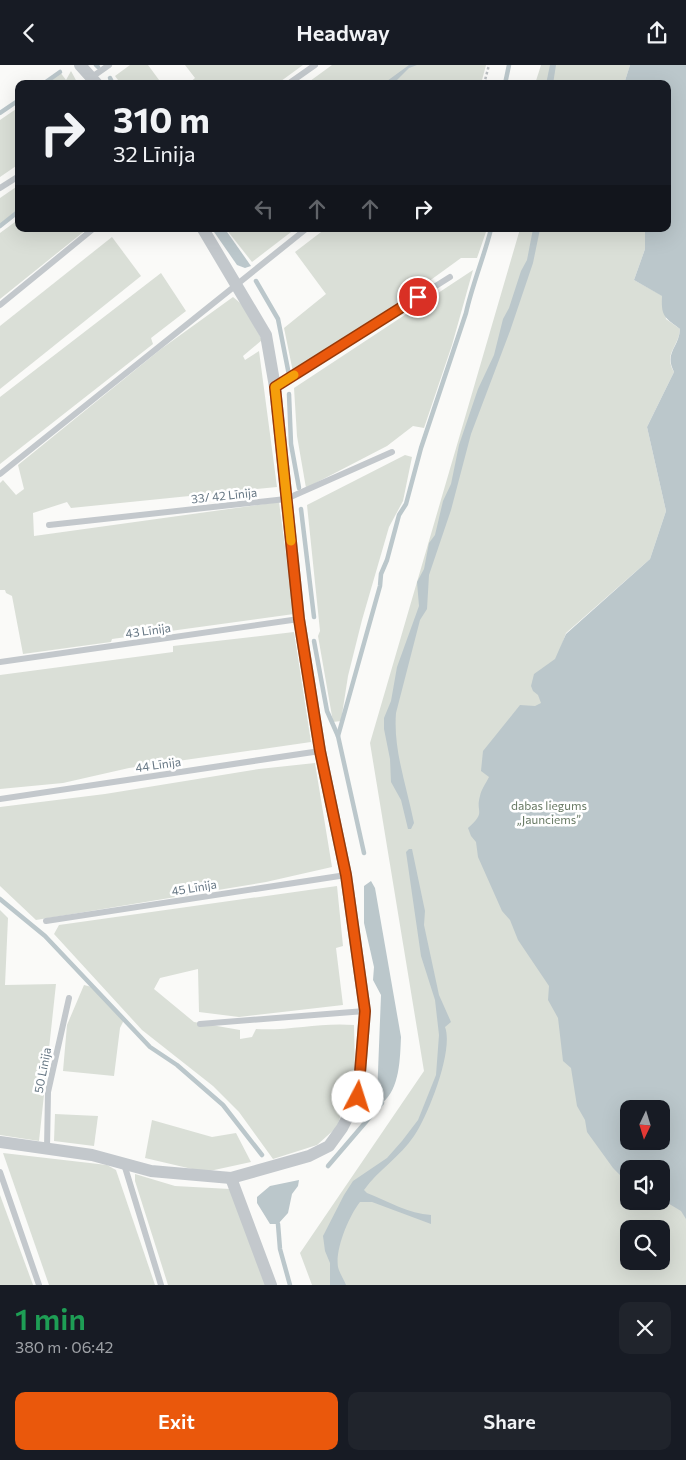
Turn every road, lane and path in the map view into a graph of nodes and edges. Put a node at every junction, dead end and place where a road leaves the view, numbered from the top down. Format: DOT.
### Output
graph roads {
  1 [pos="80,65"];
  2 [pos="109,65"];
  3 [pos="315,65"];
  4 [pos="489,65"];
  5 [pos="94,80"];
  6 [pos="294,80"];
  7 [pos="485,80"];
  8 [pos="15,179"];
  9 [pos="0,188"];
  10 [pos="89,232"];
  11 [pos="205,232"];
  12 [pos="302,232"];
  13 [pos="450,277"];
  14 [pos="236,283"];
  15 [pos="0,305"];
  16 [pos="275,387"];
  17 [pos="392,452"];
  18 [pos="0,474"];
  19 [pos="286,499"];
  20 [pos="49,525"];
  21 [pos="299,619"];
  22 [pos="0,662"];
  23 [pos="320,751"];
  24 [pos="0,799"];
  25 [pos="346,875"];
  26 [pos="46,921"];
  27 [pos="69,997"];
  28 [pos="365,1011"];
  29 [pos="200,1025"];
  30 [pos="0,1142"];
  31 [pos="47,1148"];
  32 [pos="124,1164"];
  33 [pos="0,1172"];
  34 [pos="231,1178"];
  35 [pos="39,1285"];
  36 [pos="161,1285"];
  37 [pos="271,1285"];
  1 -- 5 [label="street"];
  2 -- 5 [label="lane"];
  3 -- 6 [label="lane"];
  4 -- 7 [label="path"];
  8 -- 9 [label="lane"];
  10 -- 15 [label="lane"];
  11 -- 14 [label="street"];
  12 -- 14 [label="lane"];
  13 -- 16 [label="lane"];
  14 -- 16 [label="street"];
  14 -- 18 [label="lane"];
  16 -- 19 [label="street"];
  17 -- 19 [label="lane, 33/ 42 Līnija"];
  19 -- 20 [label="lane, 33/ 42 Līnija"];
  19 -- 21 [label="street"];
  21 -- 22 [label="lane, 43 Līnija"];
  21 -- 23 [label="street"];
  23 -- 24 [label="lane, 44 Līnija"];
  23 -- 25 [label="street"];
  25 -- 26 [label="lane, 45 Līnija"];
  25 -- 28 [label="street"];
  27 -- 31 [label="lane, 50 Līnija"];
  28 -- 29 [label="lane"];
  28 -- 34 [label="street"];
  30 -- 31 [label="street"];
  31 -- 32 [label="street"];
  32 -- 34 [label="street"];
  32 -- 36 [label="lane"];
  33 -- 35 [label="lane"];
  34 -- 37 [label="street"];
}
